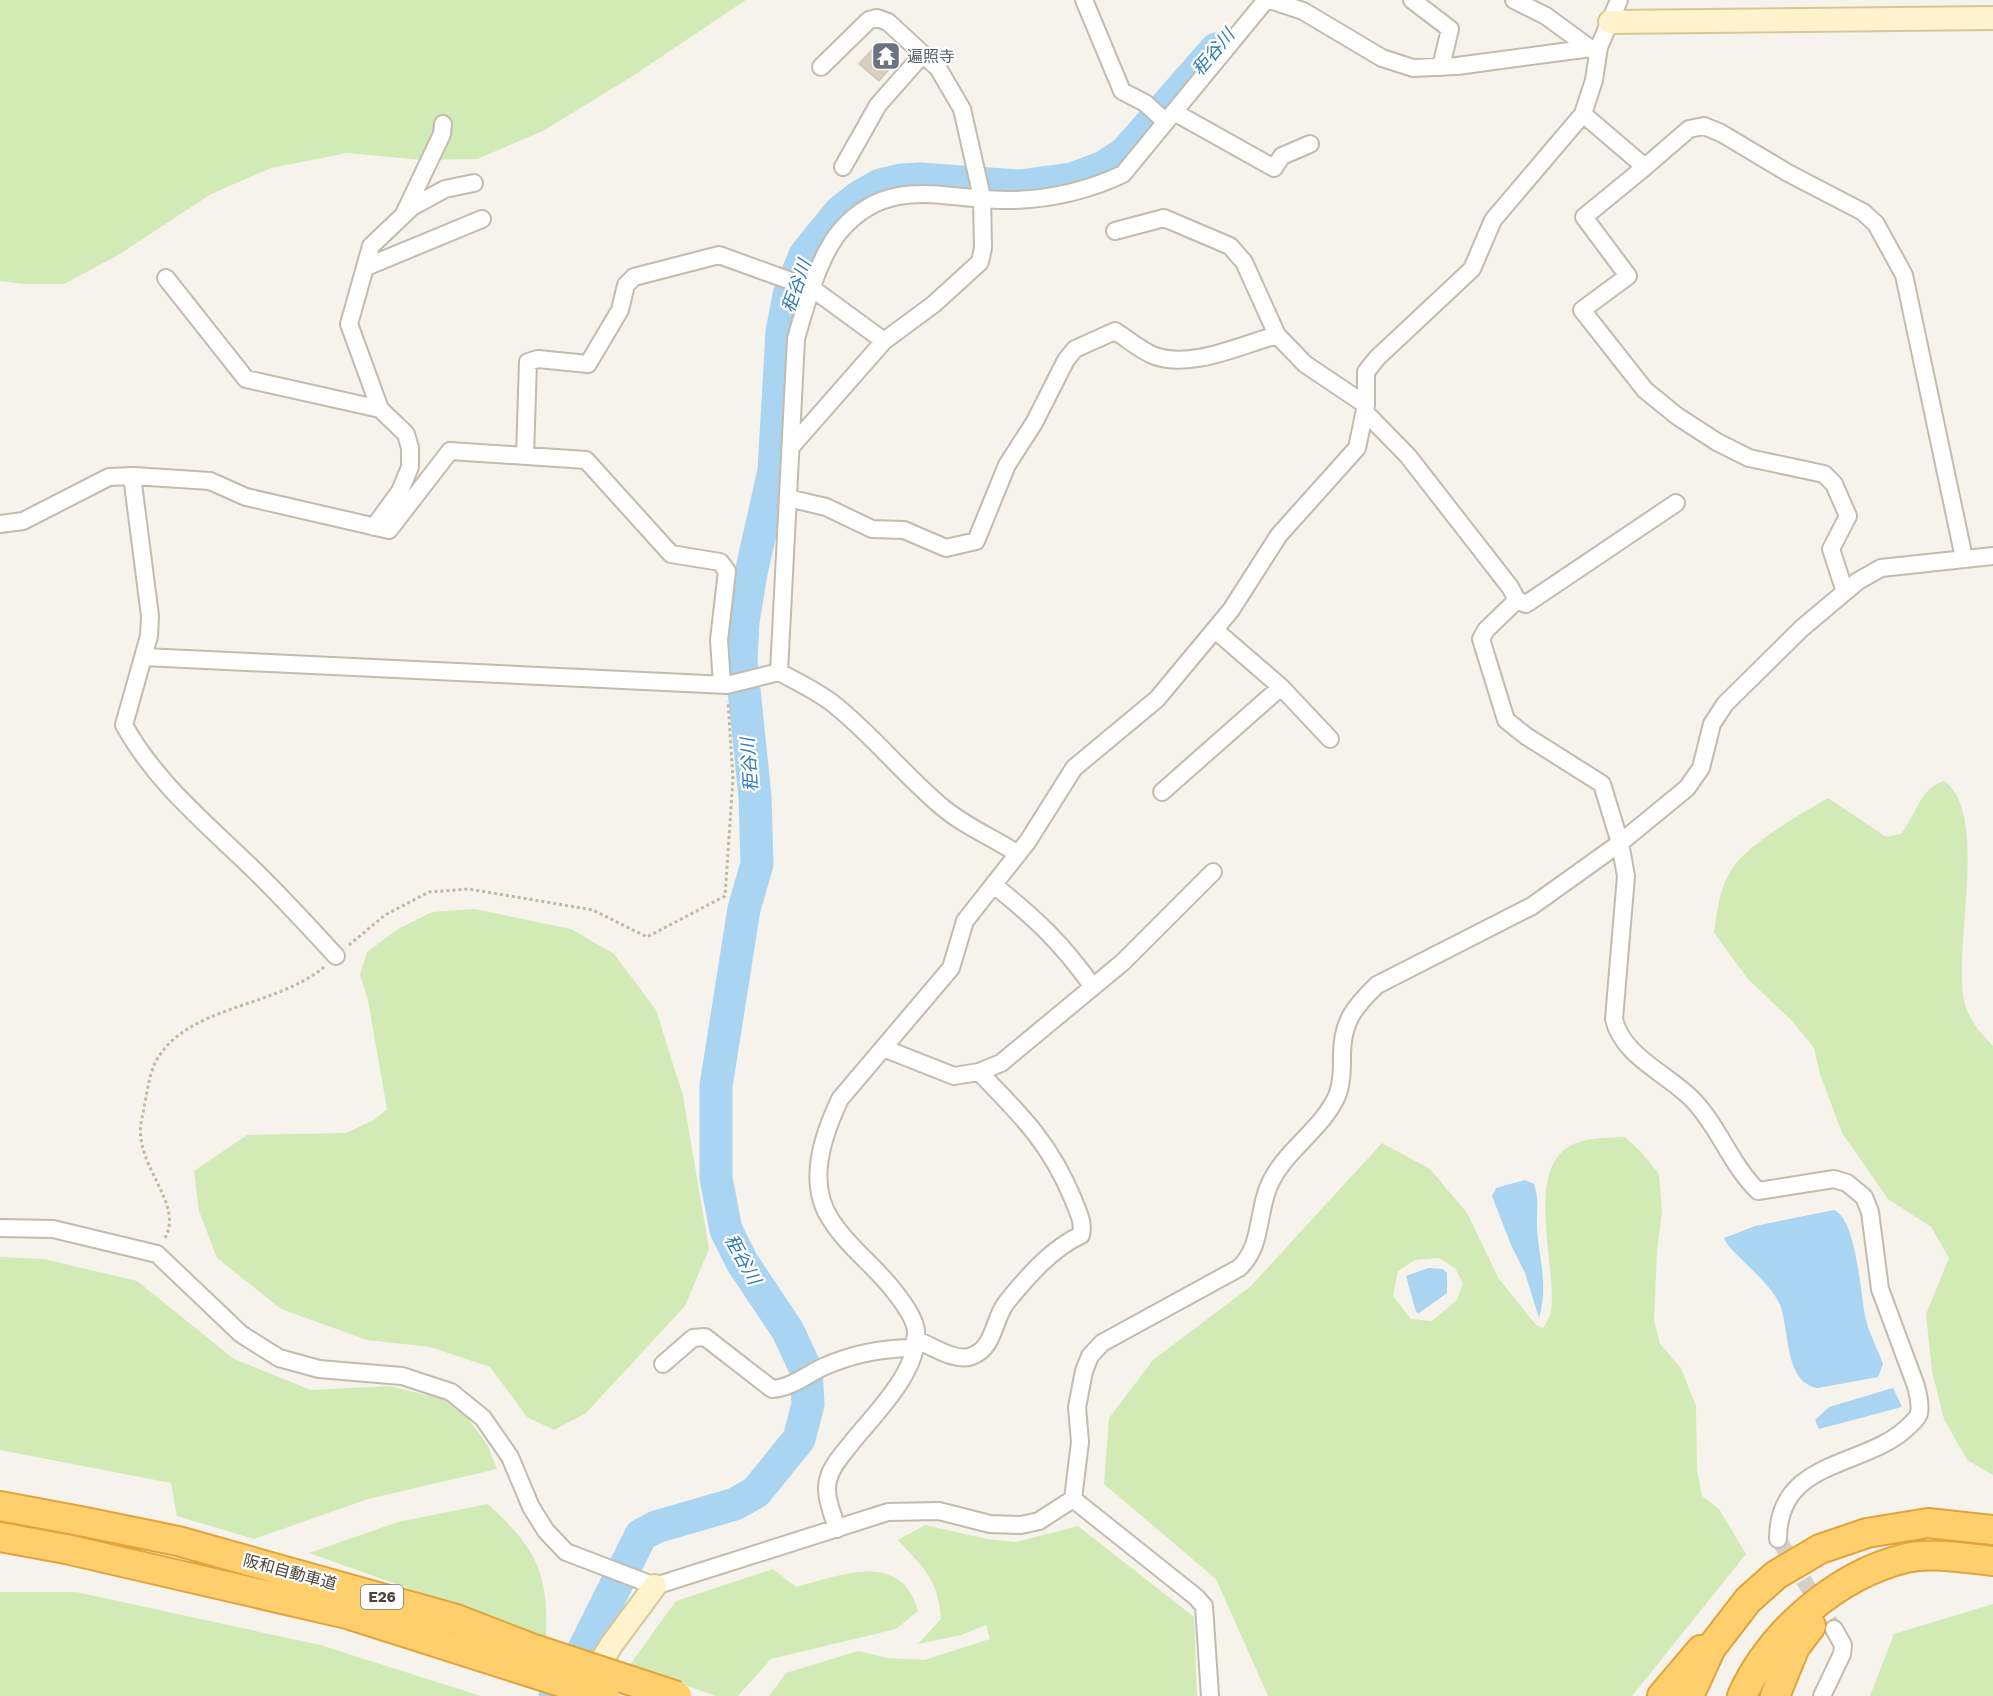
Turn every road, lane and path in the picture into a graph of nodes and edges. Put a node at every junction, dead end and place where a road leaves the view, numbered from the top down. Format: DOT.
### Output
graph roads {
  1 [pos="1084,0"];
  2 [pos="1268,0"];
  3 [pos="1412,0"];
  4 [pos="1514,0"];
  5 [pos="1619,0"];
  6 [pos="1993,17"];
  7 [pos="1610,22"];
  8 [pos="1595,48"];
  9 [pos="923,54"];
  10 [pos="821,67"];
  11 [pos="1441,67"];
  12 [pos="1583,114"];
  13 [pos="1170,117"];
  14 [pos="443,124"];
  15 [pos="1310,144"];
  16 [pos="1645,167"];
  17 [pos="843,168"];
  18 [pos="474,183"];
  19 [pos="982,195"];
  20 [pos="403,215"];
  21 [pos="482,219"];
  22 [pos="1115,231"];
  23 [pos="366,267"];
  24 [pos="166,278"];
  25 [pos="813,289"];
  26 [pos="1277,335"];
  27 [pos="884,341"];
  28 [pos="380,408"];
  29 [pos="1366,409"];
  30 [pos="791,447"];
  31 [pos="525,456"];
  32 [pos="132,476"];
  33 [pos="788,498"];
  34 [pos="1676,503"];
  35 [pos="0,524"];
  36 [pos="374,527"];
  37 [pos="1993,556"];
  38 [pos="1964,558"];
  39 [pos="1845,592"];
  40 [pos="1517,600"];
  41 [pos="1215,630"];
  42 [pos="144,657"];
  43 [pos="779,672"];
  44 [pos="725,684"];
  45 [pos="1281,687"];
  46 [pos="1330,739"];
  47 [pos="1162,792"];
  48 [pos="1620,843"];
  49 [pos="1018,854"];
  50 [pos="1213,872"];
  51 [pos="994,885"];
  52 [pos="336,956"];
  53 [pos="1093,987"];
  54 [pos="883,1048"];
  55 [pos="979,1072"];
  56 [pos="0,1228"];
  57 [pos="157,1254"];
  58 [pos="915,1344"];
  59 [pos="663,1364"];
  60 [pos="1073,1499"];
  61 [pos="0,1506"];
  62 [pos="837,1529"];
  63 [pos="1993,1530"];
  64 [pos="0,1537"];
  65 [pos="1778,1539"];
  66 [pos="1908,1558"];
  67 [pos="1993,1561"];
  68 [pos="655,1586"];
  69 [pos="1748,1600"];
  70 [pos="1834,1629"];
  71 [pos="580,1696"];
  72 [pos="605,1696"];
  73 [pos="677,1696"];
  74 [pos="1210,1696"];
  75 [pos="1662,1696"];
  76 [pos="1689,1696"];
  77 [pos="1742,1696"];
  78 [pos="1775,1696"];
  79 [pos="1822,1696"];
  1 -- 13 [label="street"];
  2 -- 11 [label="street"];
  2 -- 13 [label="street"];
  3 -- 11 [label="street"];
  4 -- 8 [label="street"];
  5 -- 7 [label="street"];
  6 -- 7 [label="street"];
  7 -- 8 [label="street"];
  8 -- 11 [label="street"];
  8 -- 12 [label="street"];
  9 -- 10 [label="street"];
  9 -- 17 [label="street"];
  9 -- 19 [label="street"];
  12 -- 16 [label="street"];
  12 -- 29 [label="street"];
  13 -- 15 [label="street"];
  13 -- 19 [label="street"];
  14 -- 20 [label="street"];
  16 -- 38 [label="street"];
  16 -- 39 [label="street"];
  18 -- 20 [label="street"];
  19 -- 25 [label="street"];
  19 -- 27 [label="street"];
  20 -- 23 [label="street"];
  21 -- 23 [label="street"];
  22 -- 26 [label="street"];
  23 -- 28 [label="street"];
  24 -- 28 [label="street"];
  25 -- 27 [label="street"];
  25 -- 30 [label="street"];
  25 -- 31 [label="street"];
  26 -- 29 [label="street"];
  26 -- 33 [label="street"];
  27 -- 30 [label="street"];
  28 -- 36 [label="street"];
  29 -- 40 [label="street"];
  29 -- 41 [label="street"];
  30 -- 33 [label="street"];
  31 -- 36 [label="street"];
  31 -- 44 [label="street"];
  32 -- 35 [label="street"];
  32 -- 36 [label="street"];
  32 -- 42 [label="street"];
  33 -- 43 [label="street"];
  34 -- 40 [label="street"];
  37 -- 38 [label="street"];
  38 -- 39 [label="street"];
  39 -- 48 [label="street"];
  40 -- 48 [label="street"];
  41 -- 45 [label="street"];
  41 -- 49 [label="street"];
  42 -- 44 [label="street"];
  42 -- 52 [label="street"];
  43 -- 44 [label="street"];
  43 -- 49 [label="street"];
  44 -- 52 [label="path"];
  45 -- 46 [label="street"];
  45 -- 47 [label="street"];
  48 -- 60 [label="street"];
  48 -- 65 [label="street"];
  49 -- 51 [label="street"];
  50 -- 53 [label="street"];
  51 -- 53 [label="street"];
  51 -- 54 [label="street"];
  52 -- 57 [label="path"];
  53 -- 55 [label="street"];
  54 -- 55 [label="street"];
  54 -- 58 [label="street"];
  55 -- 58 [label="street"];
  56 -- 57 [label="street"];
  57 -- 68 [label="street"];
  58 -- 59 [label="street"];
  58 -- 62 [label="street"];
  60 -- 62 [label="street"];
  60 -- 74 [label="street"];
  61 -- 73 [label="highway, 阪和自動車道 / E26, bridge"];
  62 -- 68 [label="street"];
  63 -- 69 [label="highway"];
  64 -- 72 [label="highway, 阪和自動車道 / E26, bridge"];
  66 -- 67 [label="highway"];
  66 -- 77 [label="highway"];
  66 -- 78 [label="highway"];
  68 -- 71 [label="street"];
  69 -- 75 [label="highway"];
  69 -- 76 [label="highway"];
  70 -- 79 [label="street"];
}
